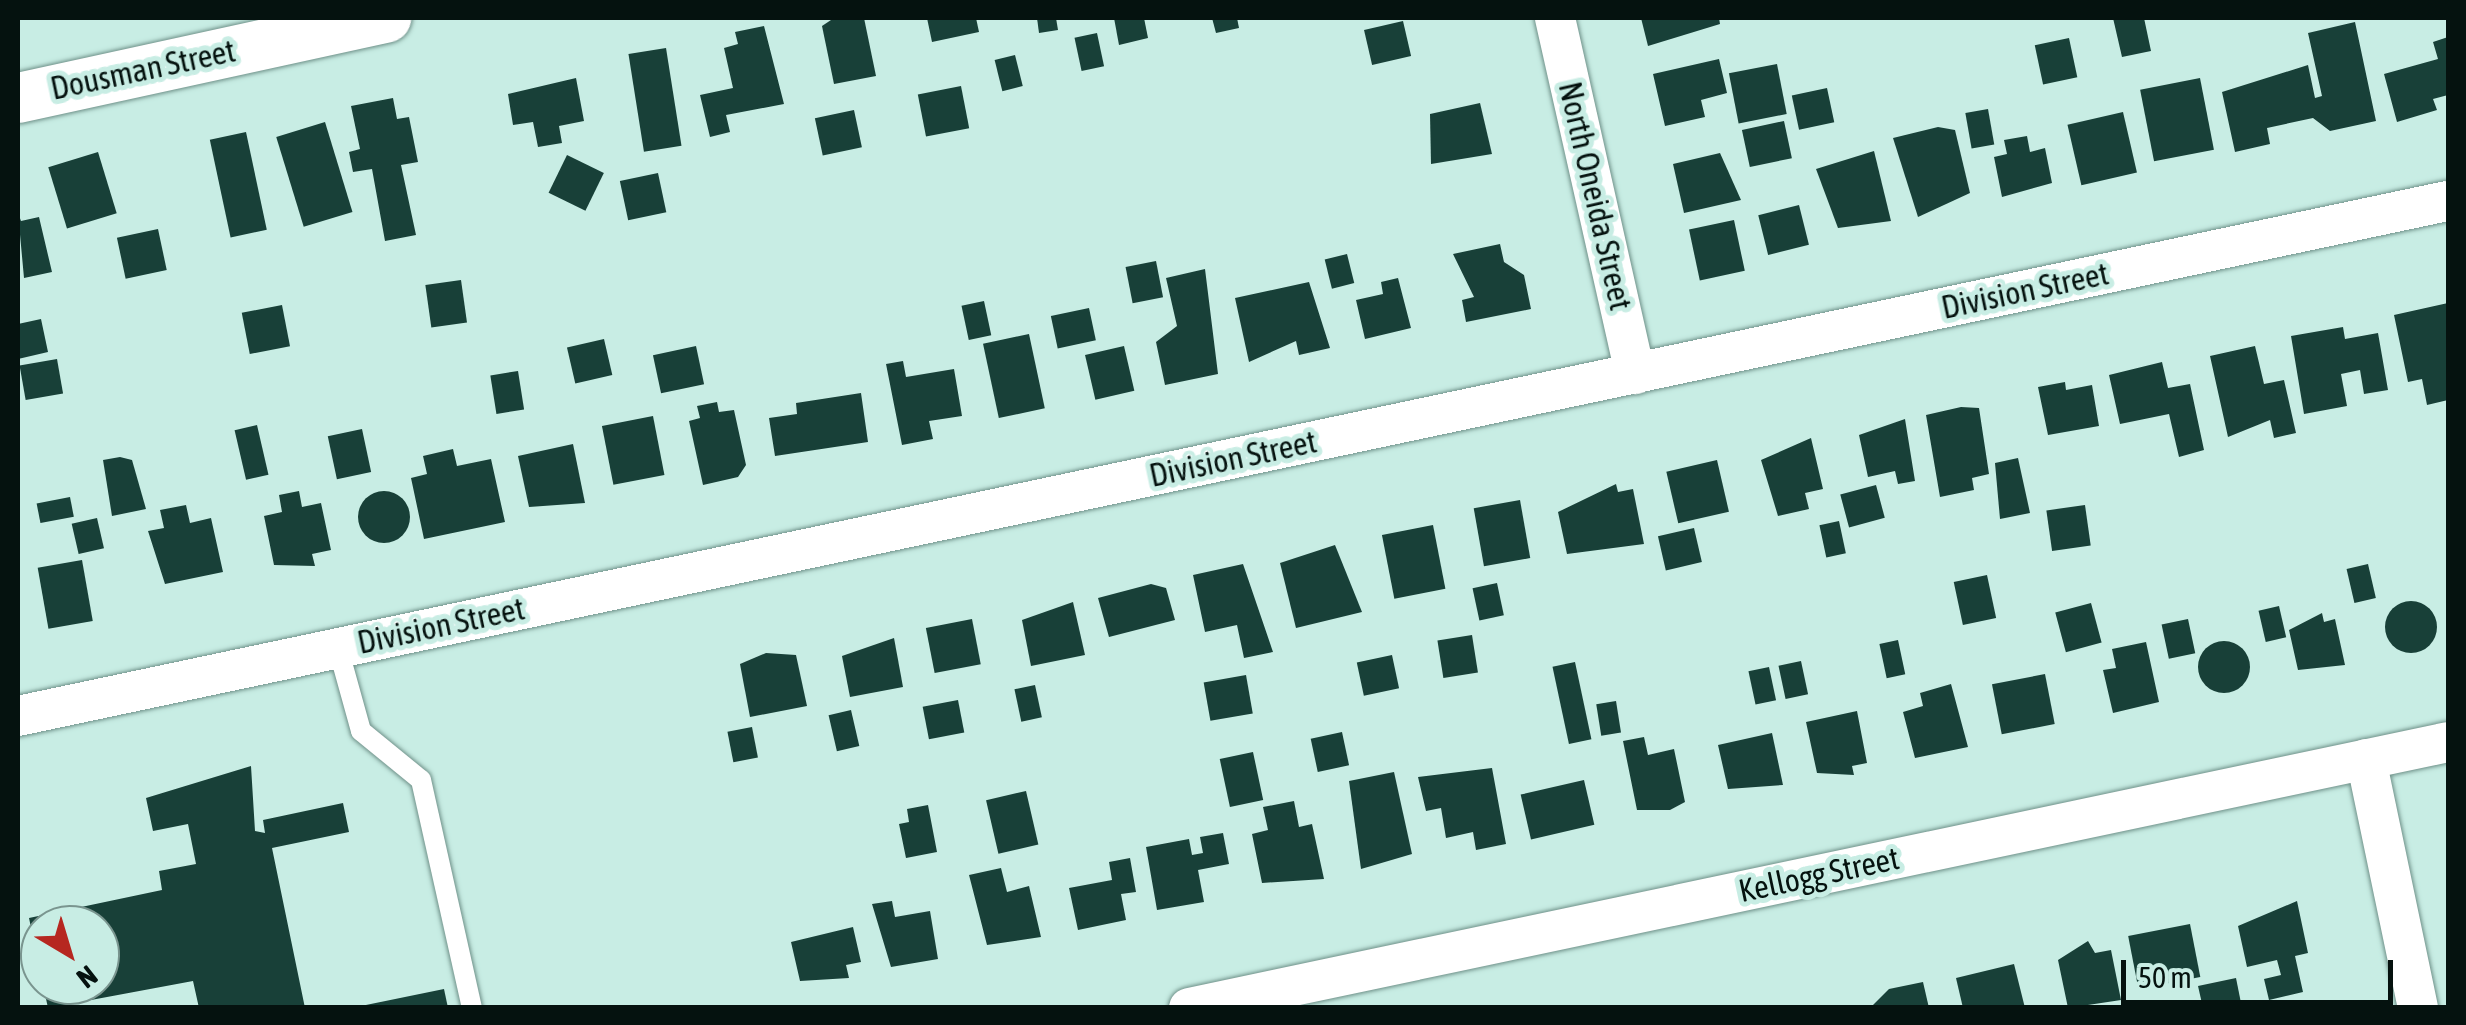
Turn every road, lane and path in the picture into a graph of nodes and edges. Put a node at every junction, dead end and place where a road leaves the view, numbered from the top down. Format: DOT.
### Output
graph roads {
  1 [pos="386,18"];
  2 [pos="1555,18"];
  3 [pos="18,98"];
  4 [pos="2448,202"];
  5 [pos="1635,374"];
  6 [pos="338,648"];
  7 [pos="18,716"];
  8 [pos="2448,742"];
  9 [pos="2366,759"];
  10 [pos="472,1008"];
  11 [pos="1189,1008"];
  12 [pos="2418,1008"];
  1 -- 3 [label="street, Dousman Street"];
  2 -- 5 [label="street, North Oneida Street"];
  4 -- 5 [label="street, Division Street"];
  5 -- 6 [label="street, Division Street"];
  6 -- 7 [label="street, Division Street"];
  6 -- 10 [label="lane"];
  8 -- 9 [label="street, Kellogg Street"];
  9 -- 11 [label="street, Kellogg Street"];
  9 -- 12 [label="street"];
}
